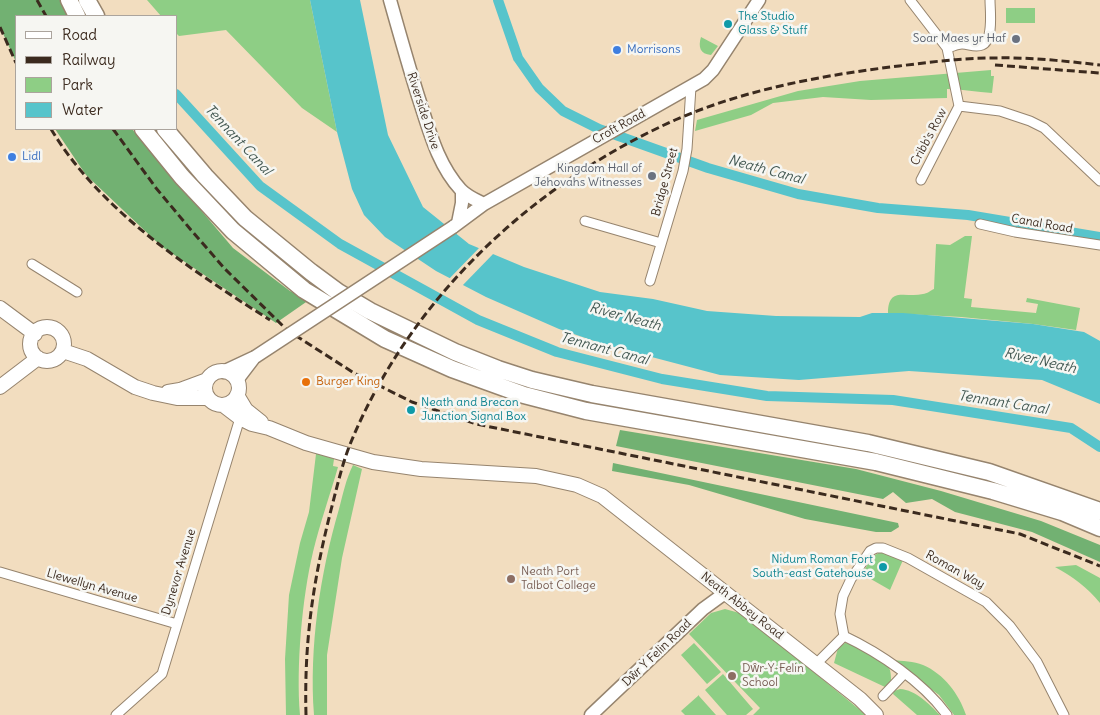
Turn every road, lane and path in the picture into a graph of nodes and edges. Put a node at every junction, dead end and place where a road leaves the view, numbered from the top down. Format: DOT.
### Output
graph roads {
  1 [pos="69,0"];
  2 [pos="87,0"];
  3 [pos="390,0"];
  4 [pos="759,0"];
  5 [pos="910,0"];
  6 [pos="990,0"];
  7 [pos="76,15"];
  8 [pos="95,15"];
  9 [pos="947,48"];
  10 [pos="691,87"];
  11 [pos="959,106"];
  12 [pos="144,130"];
  13 [pos="166,130"];
  14 [pos="921,180"];
  15 [pos="1100,180"];
  16 [pos="462,191"];
  17 [pos="484,204"];
  18 [pos="585,221"];
  19 [pos="980,224"];
  20 [pos="455,225"];
  21 [pos="661,243"];
  22 [pos="1100,245"];
  23 [pos="32,264"];
  24 [pos="650,282"];
  25 [pos="78,292"];
  26 [pos="0,308"];
  27 [pos="34,334"];
  28 [pos="63,351"];
  29 [pos="255,357"];
  30 [pos="38,358"];
  31 [pos="223,372"];
  32 [pos="207,380"];
  33 [pos="236,380"];
  34 [pos="0,387"];
  35 [pos="153,393"];
  36 [pos="237,395"];
  37 [pos="208,398"];
  38 [pos="223,405"];
  39 [pos="240,418"];
  40 [pos="269,428"];
  41 [pos="1100,511"];
  42 [pos="1100,528"];
  43 [pos="0,572"];
  44 [pos="725,593"];
  45 [pos="177,624"];
  46 [pos="844,636"];
  47 [pos="816,664"];
  48 [pos="904,674"];
  49 [pos="883,696"];
  50 [pos="116,715"];
  51 [pos="591,715"];
  52 [pos="876,715"];
  53 [pos="947,715"];
  54 [pos="1064,715"];
  1 -- 7 [label="highway"];
  2 -- 8 [label="highway"];
  3 -- 16 [label="main road, Riverside Drive"];
  4 -- 10 [label="main road, Croft Road"];
  5 -- 9 [label="street"];
  6 -- 9 [label="street"];
  9 -- 11 [label="street"];
  10 -- 17 [label="main road, Croft Road"];
  10 -- 21 [label="street, Bridge Street"];
  11 -- 14 [label="street, Cribb's Row"];
  11 -- 15 [label="street"];
  12 -- 42 [label="highway"];
  13 -- 41 [label="highway"];
  16 -- 17 [label="main road, Riverside Drive"];
  16 -- 20 [label="main road"];
  17 -- 20 [label="main road, Croft Road"];
  18 -- 21 [label="street"];
  19 -- 22 [label="street, Canal Road"];
  20 -- 29 [label="main road, Croft Road, bridge"];
  21 -- 24 [label="street, Bridge Street"];
  23 -- 25 [label="street"];
  26 -- 27 [label="main road"];
  27 -- 28 [label="main road"];
  27 -- 30 [label="main road"];
  28 -- 30 [label="main road"];
  28 -- 35 [label="main road"];
  29 -- 31 [label="main road"];
  29 -- 33 [label="main road"];
  30 -- 34 [label="main road"];
  31 -- 32 [label="main road"];
  31 -- 33 [label="main road"];
  32 -- 35 [label="main road"];
  32 -- 37 [label="main road"];
  33 -- 36 [label="main road"];
  35 -- 37 [label="main road"];
  36 -- 38 [label="main road"];
  36 -- 40 [label="main road"];
  37 -- 38 [label="main road"];
  38 -- 39 [label="main road"];
  39 -- 40 [label="main road"];
  39 -- 45 [label="street, Dynevor Avenue"];
  40 -- 44 [label="main road, Neath Abbey Road"];
  43 -- 45 [label="street, Llewellyn Avenue"];
  44 -- 47 [label="main road, Neath Abbey Road"];
  44 -- 51 [label="main road, Dŵr Y Felin Road"];
  45 -- 50 [label="street, Dynevor Avenue"];
  46 -- 47 [label="street"];
  46 -- 48 [label="street"];
  46 -- 54 [label="street, Roman Way"];
  47 -- 52 [label="main road, Neath Abbey Road"];
  48 -- 49 [label="street"];
  48 -- 53 [label="street"];
}
